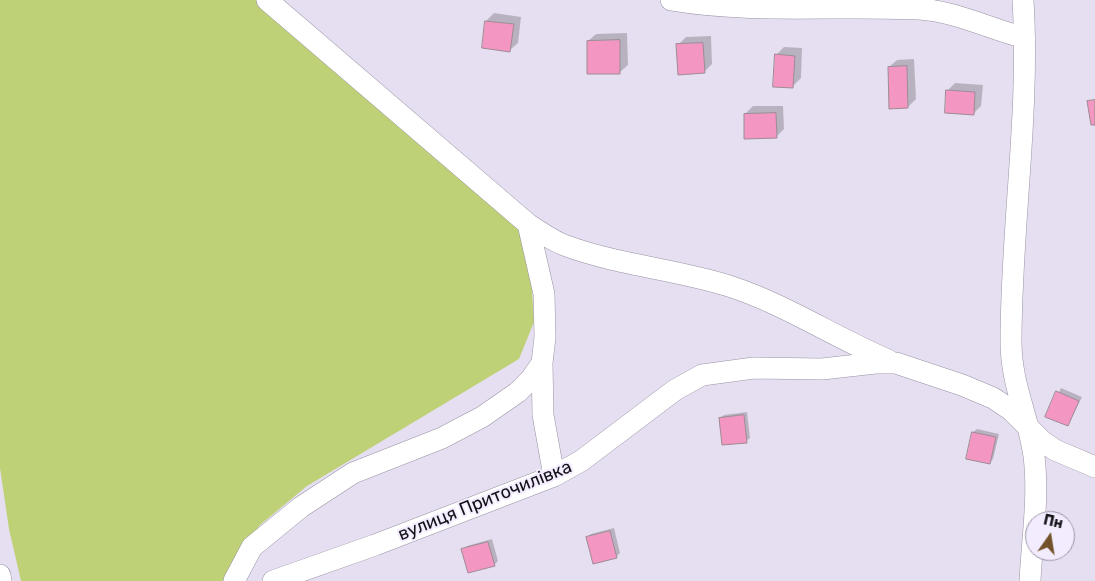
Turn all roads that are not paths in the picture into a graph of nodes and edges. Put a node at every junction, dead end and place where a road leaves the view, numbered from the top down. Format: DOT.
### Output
graph roads {
  1 [pos="267,0"];
  2 [pos="671,0"];
  3 [pos="1023,0"];
  4 [pos="1025,38"];
  5 [pos="528,224"];
  6 [pos="542,363"];
  7 [pos="896,363"];
  8 [pos="1030,428"];
  9 [pos="1095,467"];
  10 [pos="554,476"];
  11 [pos="0,575"];
  12 [pos="1,581"];
  13 [pos="234,581"];
  14 [pos="273,581"];
  15 [pos="1030,581"];
  1 -- 5 [label="street"];
  2 -- 4 [label="street"];
  3 -- 4 [label="street"];
  4 -- 8 [label="street"];
  5 -- 6 [label="street"];
  5 -- 7 [label="street"];
  6 -- 10 [label="street"];
  6 -- 13 [label="street"];
  7 -- 8 [label="street, вулиця Приточилівка"];
  7 -- 10 [label="street, вулиця Приточилівка"];
  8 -- 9 [label="street, вулиця Приточилівка"];
  8 -- 15 [label="street"];
  10 -- 14 [label="street, вулиця Приточилівка"];
  11 -- 12 [label="street"];
}
